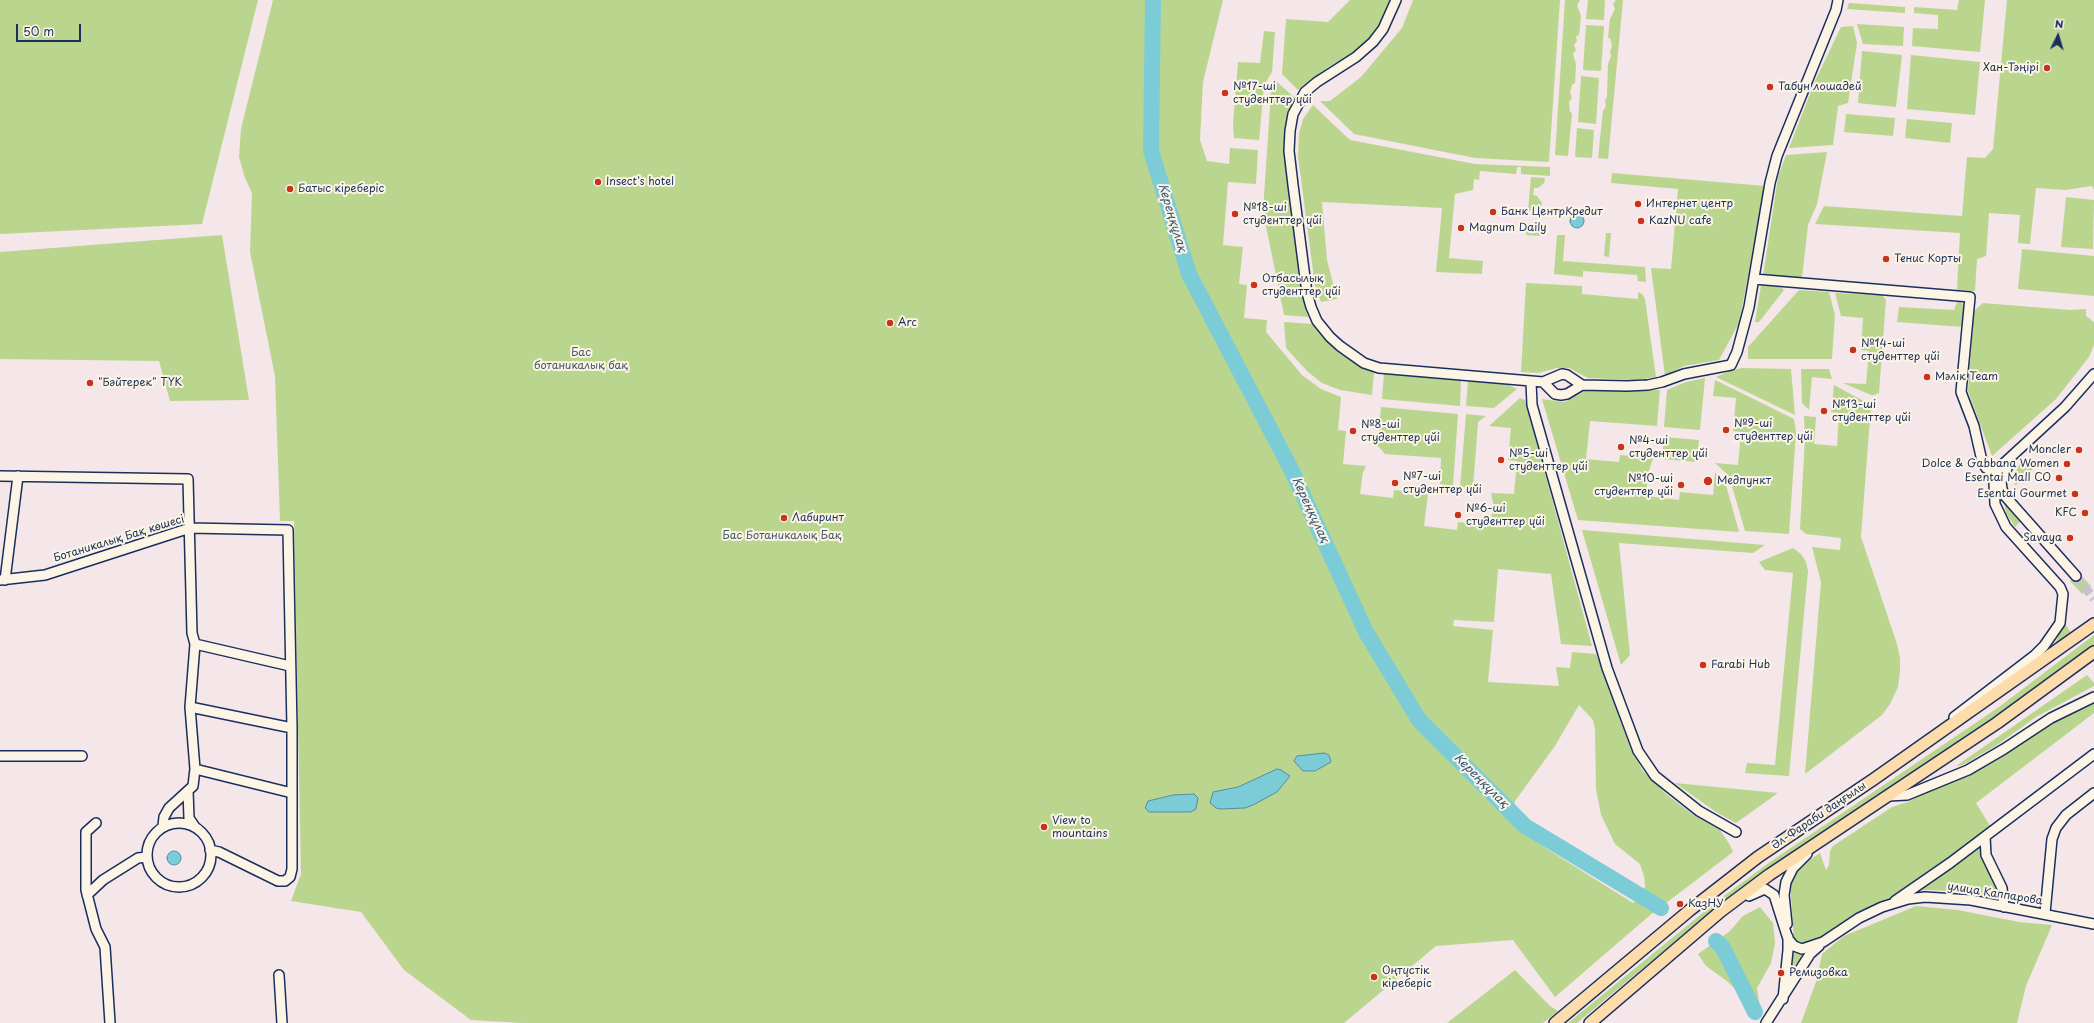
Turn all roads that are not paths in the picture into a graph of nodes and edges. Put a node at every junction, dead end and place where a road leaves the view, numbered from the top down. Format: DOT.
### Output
graph roads {
  1 [pos="1396,0"];
  2 [pos="1838,0"];
  3 [pos="1754,279"];
  4 [pos="2094,374"];
  5 [pos="1531,382"];
  6 [pos="1543,382"];
  7 [pos="1582,384"];
  8 [pos="2014,455"];
  9 [pos="1996,474"];
  10 [pos="0,476"];
  11 [pos="18,476"];
  12 [pos="2005,496"];
  13 [pos="1995,504"];
  14 [pos="190,528"];
  15 [pos="2076,576"];
  16 [pos="2,580"];
  17 [pos="2094,624"];
  18 [pos="195,644"];
  19 [pos="2094,652"];
  20 [pos="290,666"];
  21 [pos="2094,697"];
  22 [pos="190,707"];
  23 [pos="292,728"];
  24 [pos="1910,754"];
  25 [pos="2094,754"];
  26 [pos="0,756"];
  27 [pos="82,756"];
  28 [pos="195,769"];
  29 [pos="188,791"];
  30 [pos="292,793"];
  31 [pos="2094,793"];
  32 [pos="1888,796"];
  33 [pos="96,823"];
  34 [pos="164,826"];
  35 [pos="195,827"];
  36 [pos="1736,832"];
  37 [pos="1829,835"];
  38 [pos="1985,837"];
  39 [pos="210,850"];
  40 [pos="147,857"];
  41 [pos="87,895"];
  42 [pos="1893,903"];
  43 [pos="2004,907"];
  44 [pos="1721,911"];
  45 [pos="2045,914"];
  46 [pos="2094,924"];
  47 [pos="1788,939"];
  48 [pos="1823,942"];
  49 [pos="1802,949"];
  50 [pos="1788,952"];
  51 [pos="279,975"];
  52 [pos="1783,999"];
  53 [pos="110,1023"];
  54 [pos="282,1023"];
  55 [pos="1555,1023"];
  56 [pos="1590,1023"];
  57 [pos="1766,1023"];
  1 -- 5 [label="street"];
  2 -- 3 [label="street"];
  3 -- 7 [label="street"];
  3 -- 9 [label="street"];
  4 -- 8 [label="street"];
  5 -- 6 [label="street"];
  5 -- 36 [label="street"];
  6 -- 7 [label="street"];
  6 -- 7 [label="street"];
  8 -- 9 [label="street"];
  8 -- 12 [label="street"];
  9 -- 13 [label="street"];
  10 -- 11 [label="street"];
  11 -- 14 [label="street"];
  11 -- 16 [label="street"];
  12 -- 13 [label="street"];
  12 -- 15 [label="street"];
  13 -- 24 [label="street"];
  14 -- 16 [label="street, Ботаникалық Бақ көшесі"];
  14 -- 18 [label="street"];
  14 -- 20 [label="street, Ботаникалық Бақ көшесі"];
  17 -- 24 [label="main road, Әл-Фараби даңғылы"];
  18 -- 20 [label="street"];
  18 -- 22 [label="street"];
  19 -- 32 [label="main road, Әл-Фараби даңғылы"];
  20 -- 23 [label="street"];
  21 -- 32 [label="street"];
  22 -- 23 [label="street"];
  22 -- 28 [label="street"];
  23 -- 30 [label="street"];
  24 -- 55 [label="main road, Әл-Фараби даңғылы"];
  25 -- 38 [label="street"];
  26 -- 27 [label="street"];
  28 -- 29 [label="street"];
  28 -- 30 [label="street"];
  29 -- 34 [label="street"];
  29 -- 35 [label="street"];
  30 -- 39 [label="street"];
  31 -- 45 [label="street"];
  32 -- 37 [label="main road, Әл-Фараби даңғылы"];
  33 -- 41 [label="street"];
  34 -- 35 [label="street"];
  34 -- 40 [label="street"];
  35 -- 39 [label="street"];
  37 -- 44 [label="main road, Әл-Фараби даңғылы"];
  37 -- 47 [label="street"];
  38 -- 42 [label="street"];
  38 -- 43 [label="street"];
  39 -- 40 [label="street"];
  40 -- 41 [label="street"];
  41 -- 53 [label="street"];
  42 -- 43 [label="street, улица Каппарова"];
  42 -- 48 [label="street, улица Каппарова"];
  43 -- 45 [label="street, улица Каппарова"];
  44 -- 47 [label="street"];
  44 -- 56 [label="main road, Әл-Фараби даңғылы"];
  45 -- 46 [label="street, улица Каппарова"];
  47 -- 49 [label="street"];
  47 -- 50 [label="street"];
  48 -- 49 [label="street, улица Каппарова"];
  48 -- 52 [label="street"];
  49 -- 50 [label="street, улица Каппарова"];
  50 -- 52 [label="street"];
  51 -- 54 [label="street"];
  52 -- 57 [label="street"];
}
